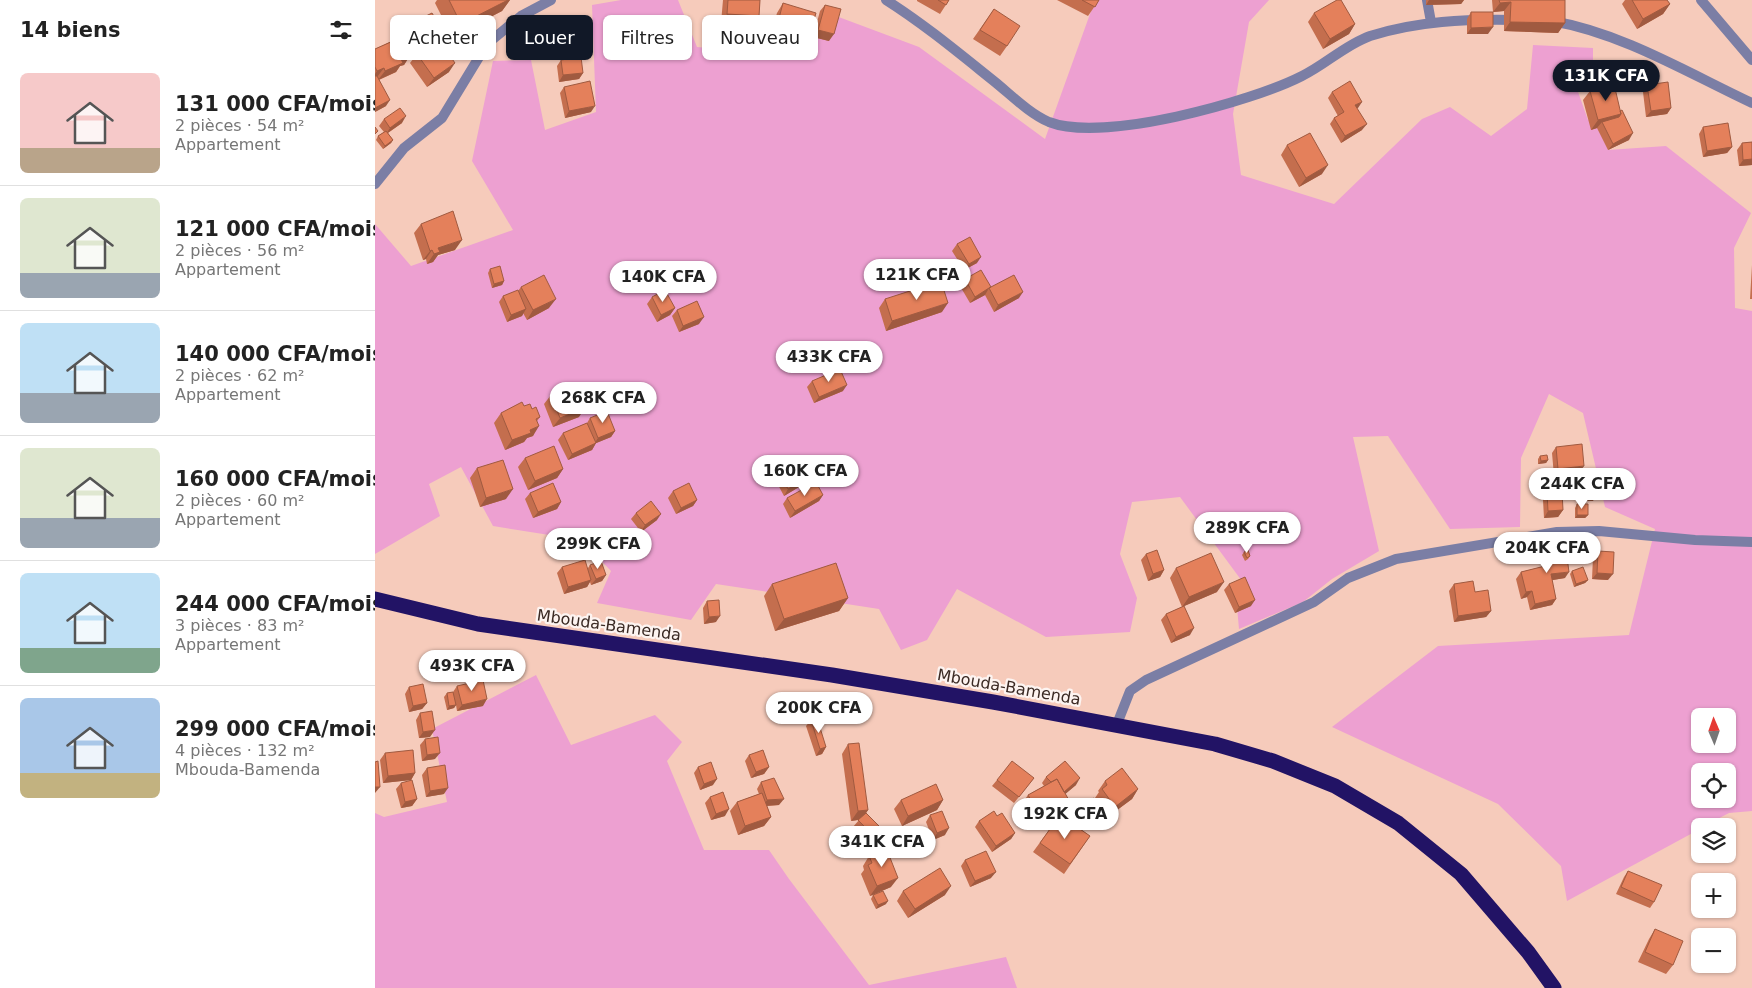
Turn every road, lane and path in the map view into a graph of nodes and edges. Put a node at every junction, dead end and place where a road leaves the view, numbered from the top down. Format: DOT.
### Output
graph roads {
  1 [pos="551,0"];
  2 [pos="886,0"];
  3 [pos="1427,0"];
  4 [pos="1701,0"];
  5 [pos="1523,20"];
  6 [pos="1540,20"];
  7 [pos="1431,22"];
  8 [pos="1752,60"];
  9 [pos="1752,103"];
  10 [pos="375,184"];
  11 [pos="1752,542"];
  12 [pos="375,598"];
  13 [pos="1117,724"];
  14 [pos="1554,988"];
  1 -- 10 [label="street"];
  2 -- 7 [label="street"];
  3 -- 7 [label="street"];
  4 -- 8 [label="street"];
  5 -- 7 [label="street"];
  6 -- 9 [label="street"];
  11 -- 13 [label="street"];
  12 -- 13 [label="highway, Mbouda-Bamenda"];
  13 -- 14 [label="highway, Mbouda-Bamenda"];
}
